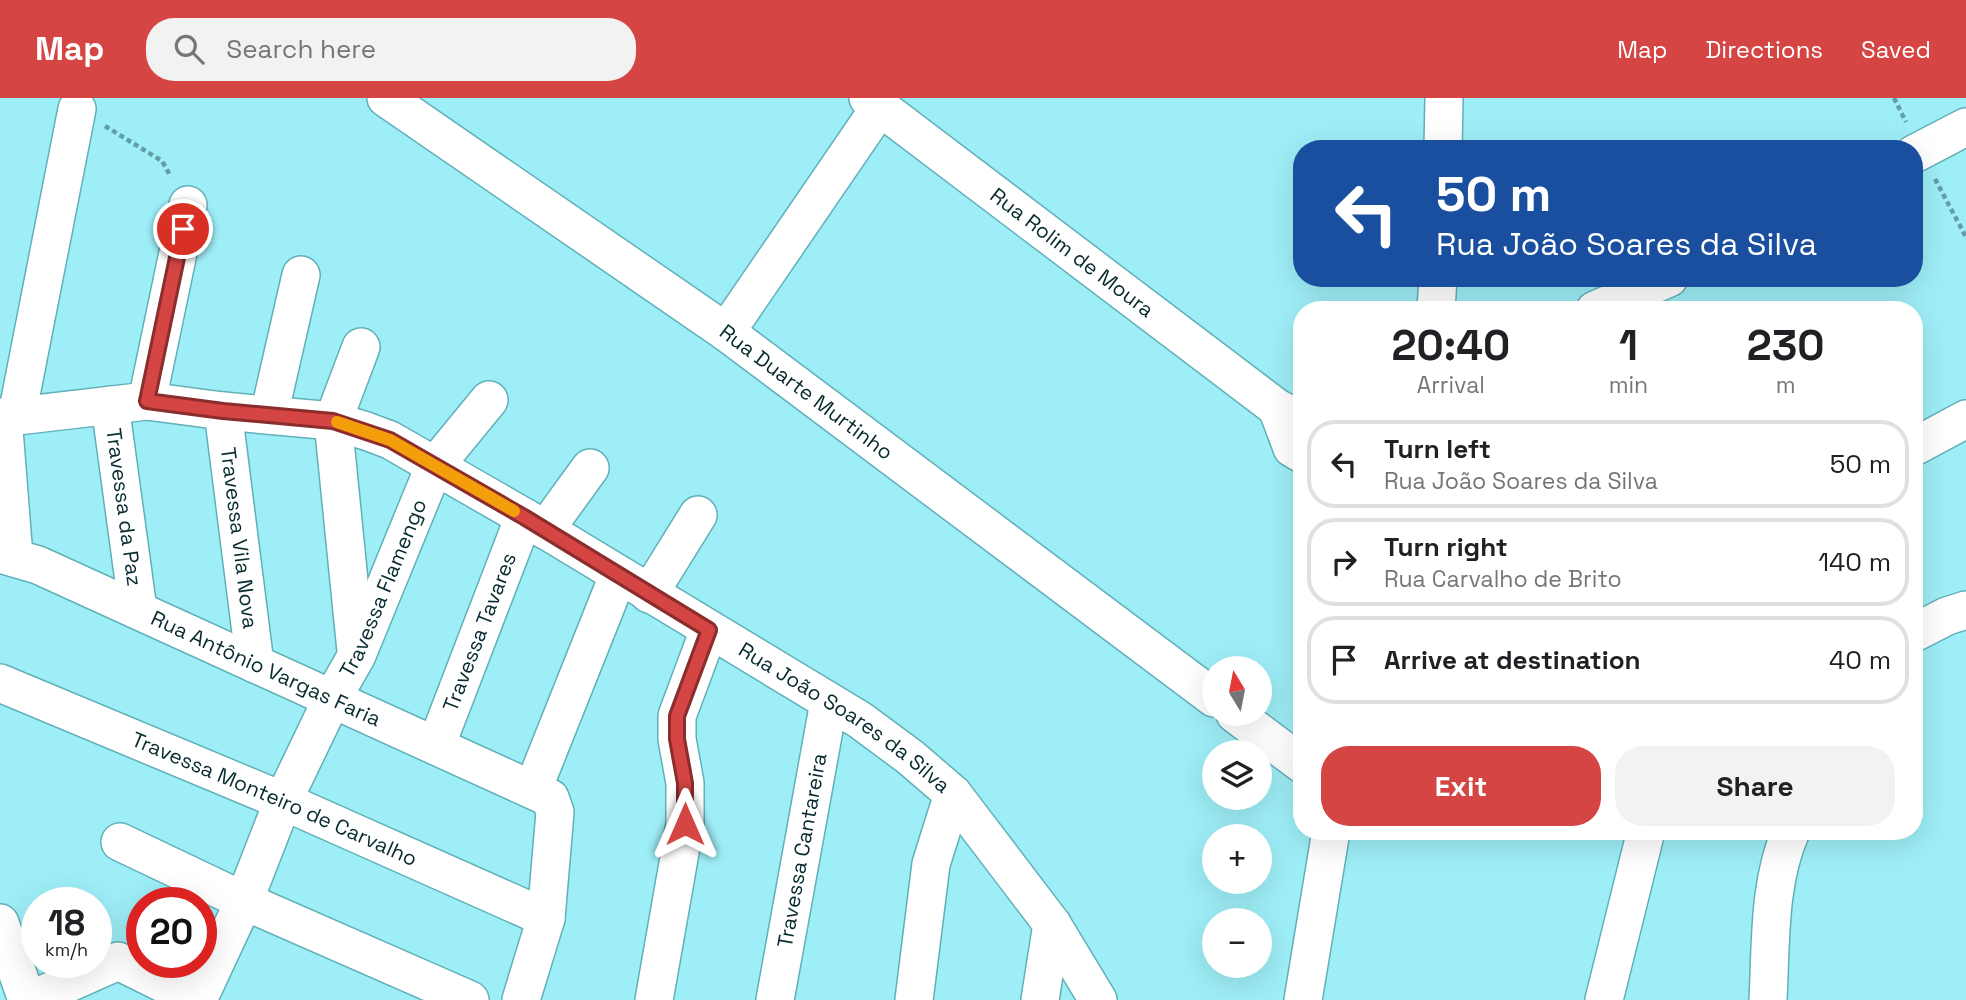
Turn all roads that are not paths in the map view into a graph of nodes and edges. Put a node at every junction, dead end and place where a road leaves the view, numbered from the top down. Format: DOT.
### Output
graph roads {
  1 [pos="386,98"];
  2 [pos="1444,98"];
  3 [pos="874,102"];
  4 [pos="77,109"];
  5 [pos="1966,127"];
  6 [pos="1443,140"];
  7 [pos="1923,149"];
  8 [pos="188,205"];
  9 [pos="301,275"];
  10 [pos="1648,287"];
  11 [pos="1616,301"];
  12 [pos="726,331"];
  13 [pos="361,347"];
  14 [pos="489,400"];
  15 [pos="147,401"];
  16 [pos="110,405"];
  17 [pos="223,411"];
  18 [pos="269,415"];
  19 [pos="7,417"];
  20 [pos="1966,419"];
  21 [pos="333,421"];
  22 [pos="1293,439"];
  23 [pos="1923,442"];
  24 [pos="434,467"];
  25 [pos="590,468"];
  26 [pos="698,515"];
  27 [pos="534,523"];
  28 [pos="7,555"];
  29 [pos="618,576"];
  30 [pos="649,594"];
  31 [pos="138,610"];
  32 [pos="1966,610"];
  33 [pos="1923,628"];
  34 [pos="709,630"];
  35 [pos="357,655"];
  36 [pos="255,664"];
  37 [pos="0,682"];
  38 [pos="1202,689"];
  39 [pos="331,699"];
  40 [pos="829,702"];
  41 [pos="1251,726"];
  42 [pos="436,746"];
  43 [pos="1293,757"];
  44 [pos="533,789"];
  45 [pos="953,794"];
  46 [pos="284,801"];
  47 [pos="1330,840"];
  48 [pos="1644,840"];
  49 [pos="1787,840"];
  50 [pos="120,842"];
  51 [pos="244,901"];
  52 [pos="546,918"];
  53 [pos="0,923"];
  54 [pos="1052,923"];
  55 [pos="29,1000"];
  56 [pos="198,1000"];
  57 [pos="470,1000"];
  58 [pos="521,1000"];
  59 [pos="654,1000"];
  60 [pos="775,1000"];
  61 [pos="914,1000"];
  62 [pos="1040,1000"];
  63 [pos="1098,1000"];
  64 [pos="1303,1000"];
  65 [pos="1604,1000"];
  66 [pos="1769,1000"];
  1 -- 12 [label="street, Rua Duarte Murtinho"];
  2 -- 6 [label="street"];
  3 -- 12 [label="street"];
  3 -- 22 [label="street, Rua Rolim de Moura"];
  4 -- 19 [label="street"];
  5 -- 7 [label="street"];
  8 -- 15 [label="street"];
  9 -- 18 [label="street"];
  10 -- 11 [label="street"];
  12 -- 38 [label="street, Rua Duarte Murtinho"];
  13 -- 21 [label="street"];
  14 -- 24 [label="street, Travessa Flamengo"];
  15 -- 16 [label="street, Rua João Soares da Silva"];
  15 -- 17 [label="street, Rua João Soares da Silva"];
  16 -- 19 [label="street, Rua João Soares da Silva"];
  16 -- 31 [label="street, Travessa da Paz"];
  17 -- 18 [label="street, Rua João Soares da Silva"];
  17 -- 36 [label="street, Travessa Vila Nova"];
  18 -- 21 [label="street, Rua João Soares da Silva"];
  19 -- 28 [label="street"];
  20 -- 23 [label="street"];
  21 -- 24 [label="street, Rua João Soares da Silva"];
  21 -- 35 [label="street"];
  24 -- 27 [label="street, Rua João Soares da Silva"];
  24 -- 35 [label="street, Travessa Flamengo"];
  25 -- 27 [label="street, Travessa Tavares"];
  26 -- 30 [label="street"];
  27 -- 29 [label="street, Rua João Soares da Silva"];
  27 -- 42 [label="street, Travessa Tavares"];
  28 -- 31 [label="street, Rua Antônio Vargas Faria"];
  29 -- 30 [label="street, Rua João Soares da Silva"];
  29 -- 44 [label="street"];
  30 -- 34 [label="street, Rua João Soares da Silva"];
  31 -- 36 [label="street, Rua Antônio Vargas Faria"];
  32 -- 33 [label="street"];
  34 -- 40 [label="street, Rua João Soares da Silva"];
  34 -- 59 [label="street"];
  35 -- 39 [label="street, Travessa Flamengo"];
  36 -- 39 [label="street, Rua Antônio Vargas Faria"];
  37 -- 46 [label="street, Travessa Monteiro de Carvalho"];
  39 -- 42 [label="street, Rua Antônio Vargas Faria"];
  39 -- 46 [label="street, Travessa Flamengo"];
  40 -- 45 [label="street, Rua João Soares da Silva"];
  40 -- 60 [label="street, Travessa Cantareira"];
  41 -- 43 [label="street"];
  42 -- 44 [label="street, Rua Antônio Vargas Faria"];
  44 -- 52 [label="street"];
  45 -- 54 [label="street, Rua João Soares da Silva"];
  45 -- 61 [label="street"];
  46 -- 51 [label="street, Travessa Flamengo"];
  46 -- 52 [label="street, Travessa Monteiro de Carvalho"];
  47 -- 64 [label="street"];
  48 -- 65 [label="street"];
  49 -- 66 [label="street"];
  50 -- 51 [label="street"];
  51 -- 56 [label="street, Travessa Flamengo"];
  51 -- 57 [label="street"];
  52 -- 58 [label="street"];
  53 -- 55 [label="street"];
  54 -- 62 [label="street"];
  54 -- 63 [label="street, Rua João Soares da Silva"];
  55 -- 56 [label="street"];
}
